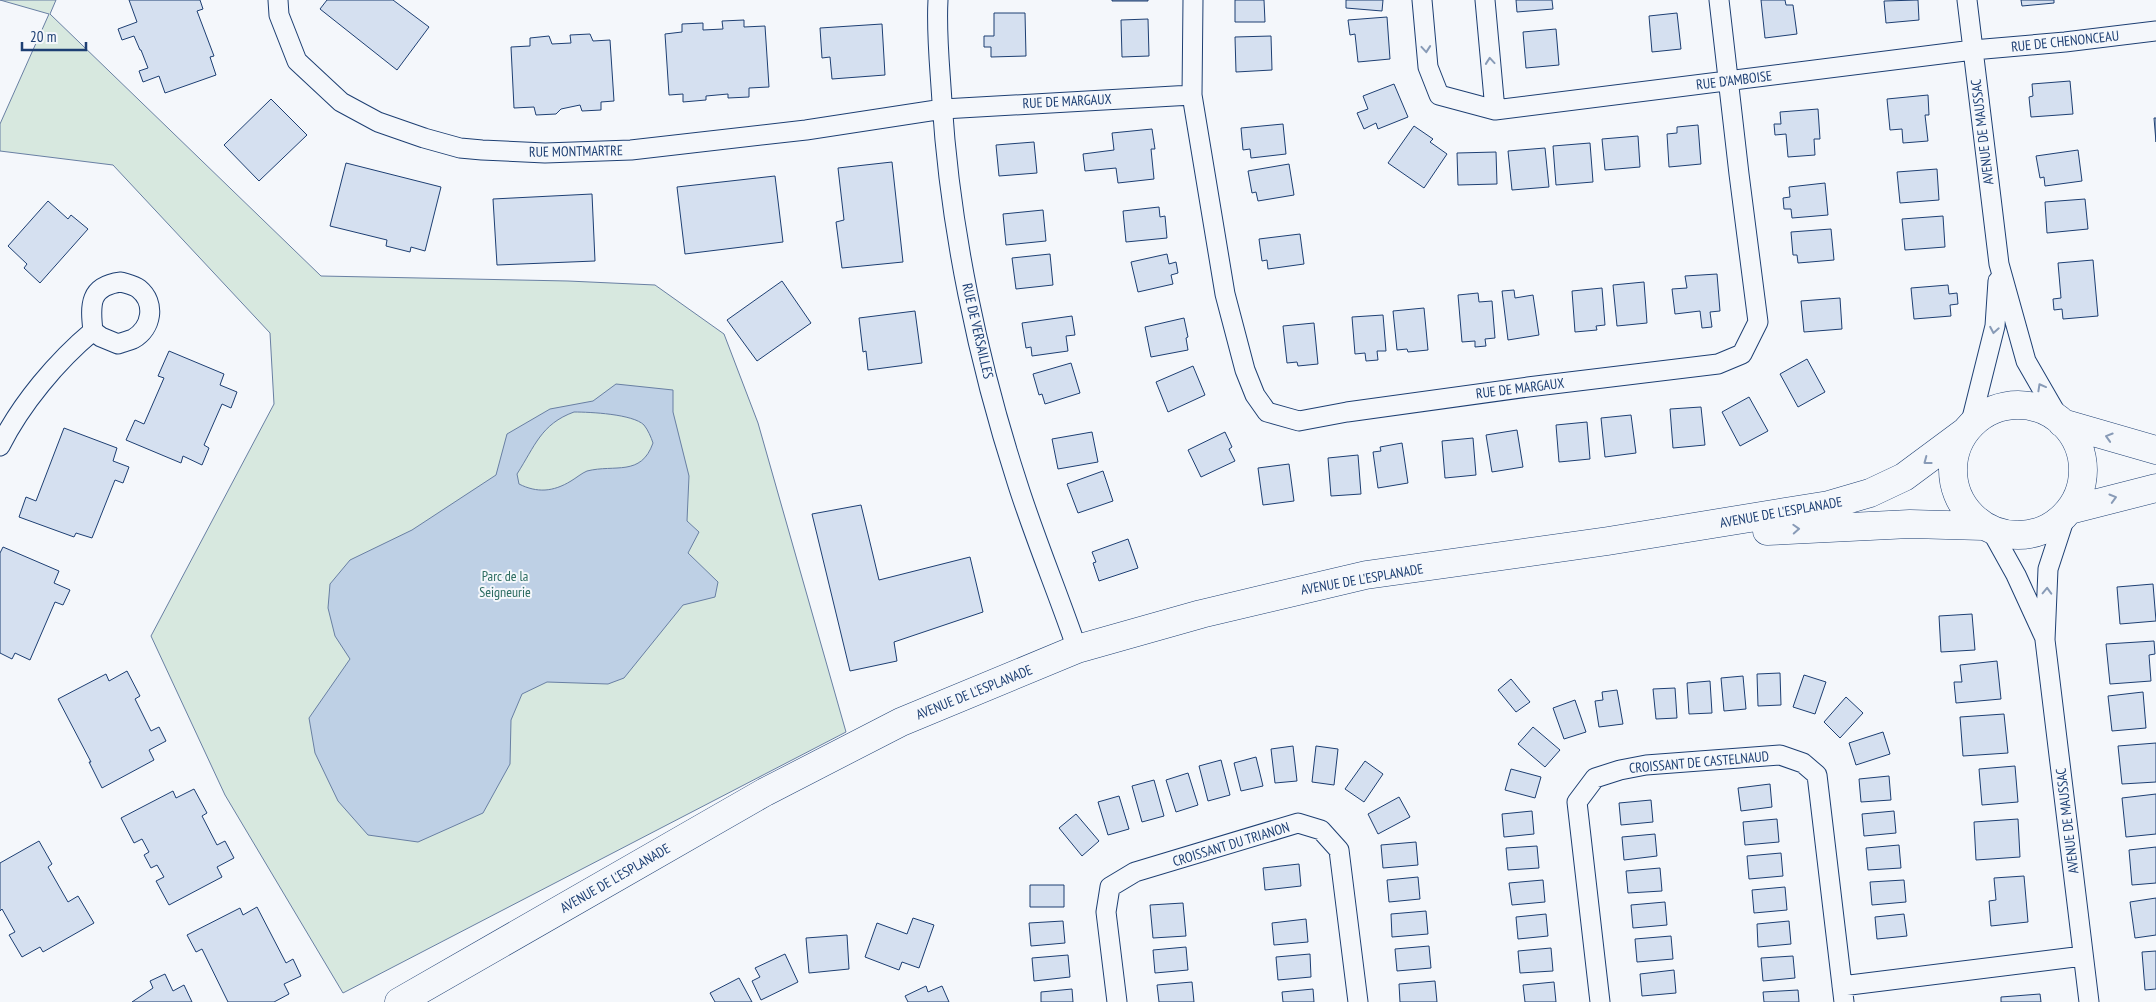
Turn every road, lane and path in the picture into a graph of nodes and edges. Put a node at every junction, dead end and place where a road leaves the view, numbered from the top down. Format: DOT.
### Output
graph roads {
  1 [pos="278,0"];
  2 [pos="938,0"];
  3 [pos="1193,0"];
  4 [pos="1422,0"];
  5 [pos="1485,0"];
  6 [pos="1719,0"];
  7 [pos="1967,0"];
  8 [pos="2156,31"];
  9 [pos="1973,50"];
  10 [pos="1729,81"];
  11 [pos="1192,95"];
  12 [pos="943,110"];
  13 [pos="1495,110"];
  14 [pos="1999,264"];
  15 [pos="92,331"];
  16 [pos="2061,422"];
  17 [pos="1968,429"];
  18 [pos="0,446"];
  19 [pos="2156,450"];
  20 [pos="2156,488"];
  21 [pos="2068,512"];
  22 [pos="1987,528"];
  23 [pos="1608,541"];
  24 [pos="2045,640"];
  25 [pos="1077,649"];
  26 [pos="2083,956"];
  27 [pos="1843,994"];
  28 [pos="399,1002"];
  29 [pos="1117,1002"];
  30 [pos="1358,1002"];
  31 [pos="1600,1002"];
  32 [pos="2089,1002"];
  1 -- 12 [label="street, RUE MONTMARTRE"];
  2 -- 12 [label="street, RUE DE VERSAILLES"];
  3 -- 11 [label="street, RUE DE MARGAUX"];
  4 -- 13 [label="street, RUE D'AMBOISE, one-way"];
  13 -- 5 [label="street, one-way"];
  6 -- 10 [label="street, RUE DE MARGAUX"];
  7 -- 9 [label="street, AVENUE DE MAUSSAC"];
  8 -- 9 [label="street, RUE DE CHENONCEAU"];
  9 -- 10 [label="street, RUE D'AMBOISE"];
  9 -- 14 [label="street, AVENUE DE MAUSSAC"];
  10 -- 11 [label="street, RUE DE MARGAUX"];
  10 -- 13 [label="street, RUE D'AMBOISE"];
  11 -- 12 [label="street, RUE DE MARGAUX"];
  12 -- 25 [label="street, RUE DE VERSAILLES"];
  16 -- 14 [label="street, AVENUE DE MAUSSAC, one-way"];
  14 -- 17 [label="street, AVENUE DE MAUSSAC, one-way"];
  15 -- 18 [label="street"];
  16 -- 17 [label="street"];
  19 -- 16 [label="street, one-way"];
  16 -- 21 [label="street"];
  17 -- 22 [label="street"];
  17 -- 23 [label="street, AVENUE DE L'ESPLANADE, one-way"];
  21 -- 20 [label="street, one-way"];
  21 -- 22 [label="street"];
  24 -- 21 [label="street, AVENUE DE MAUSSAC, one-way"];
  23 -- 22 [label="street, AVENUE DE L'ESPLANADE, one-way"];
  22 -- 24 [label="street, AVENUE DE MAUSSAC"];
  23 -- 25 [label="street, AVENUE DE L'ESPLANADE"];
  24 -- 26 [label="street, AVENUE DE MAUSSAC"];
  25 -- 28 [label="street, AVENUE DE L'ESPLANADE"];
  26 -- 27 [label="street, CROISSANT DE CASTELNAUD"];
  26 -- 32 [label="street, AVENUE DE MAUSSAC"];
  27 -- 31 [label="street, CROISSANT DE CASTELNAUD"];
  29 -- 30 [label="street, CROISSANT DU TRIANON"];
}
